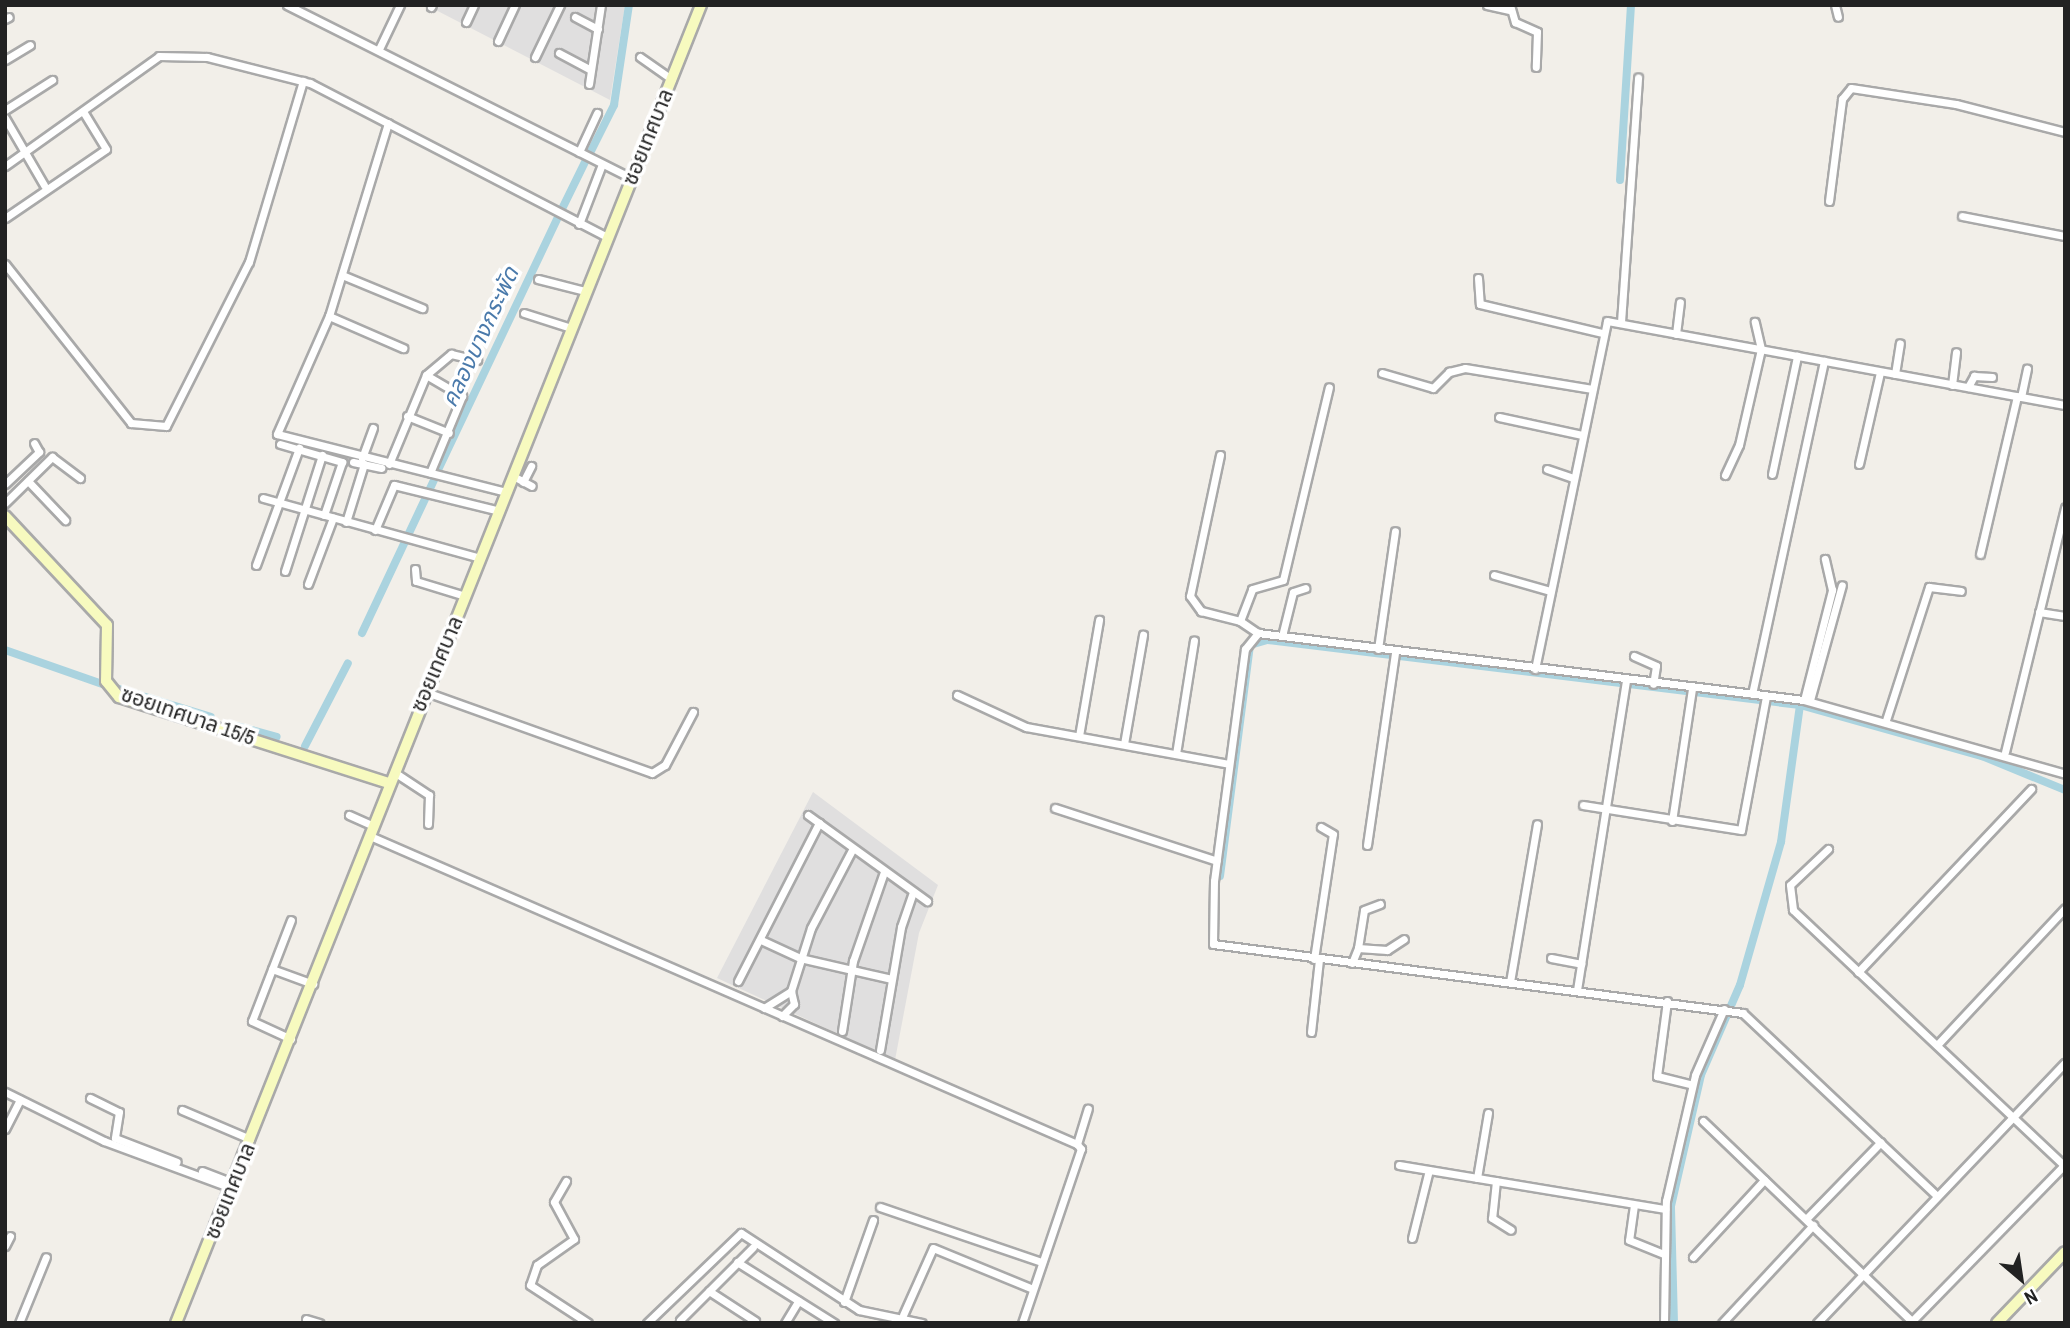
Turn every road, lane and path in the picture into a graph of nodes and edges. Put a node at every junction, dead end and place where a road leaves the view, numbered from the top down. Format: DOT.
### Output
graph roads {
  1 [pos="287,5"];
  2 [pos="400,5"];
  3 [pos="474,5"];
  4 [pos="515,5"];
  5 [pos="560,5"];
  6 [pos="601,5"];
  7 [pos="701,5"];
  8 [pos="1487,5"];
  9 [pos="1835,5"];
  10 [pos="1509,8"];
  11 [pos="575,17"];
  12 [pos="1838,17"];
  13 [pos="466,23"];
  14 [pos="598,29"];
  15 [pos="498,41"];
  16 [pos="30,45"];
  17 [pos="379,49"];
  18 [pos="559,53"];
  19 [pos="535,57"];
  20 [pos="640,57"];
  21 [pos="5,60"];
  22 [pos="1536,67"];
  23 [pos="591,70"];
  24 [pos="1639,78"];
  25 [pos="672,79"];
  26 [pos="52,80"];
  27 [pos="303,81"];
  28 [pos="589,85"];
  29 [pos="5,110"];
  30 [pos="84,113"];
  31 [pos="597,113"];
  32 [pos="5,118"];
  33 [pos="388,123"];
  34 [pos="2065,132"];
  35 [pos="579,152"];
  36 [pos="26,154"];
  37 [pos="603,164"];
  38 [pos="5,166"];
  39 [pos="631,178"];
  40 [pos="44,185"];
  41 [pos="1829,201"];
  42 [pos="1962,216"];
  43 [pos="5,218"];
  44 [pos="579,224"];
  45 [pos="2065,236"];
  46 [pos="607,237"];
  47 [pos="5,264"];
  48 [pos="342,275"];
  49 [pos="1478,278"];
  50 [pos="538,279"];
  51 [pos="585,291"];
  52 [pos="1680,302"];
  53 [pos="422,308"];
  54 [pos="524,313"];
  55 [pos="329,316"];
  56 [pos="1621,322"];
  57 [pos="1755,323"];
  58 [pos="571,328"];
  59 [pos="1602,333"];
  60 [pos="1676,334"];
  61 [pos="1900,343"];
  62 [pos="403,348"];
  63 [pos="1761,349"];
  64 [pos="1956,352"];
  65 [pos="1797,356"];
  66 [pos="477,360"];
  67 [pos="1824,361"];
  68 [pos="2027,369"];
  69 [pos="1880,372"];
  70 [pos="1382,373"];
  71 [pos="1895,374"];
  72 [pos="426,375"];
  73 [pos="1992,377"];
  74 [pos="1952,384"];
  75 [pos="1329,387"];
  76 [pos="1968,387"];
  77 [pos="1592,389"];
  78 [pos="2019,397"];
  79 [pos="2065,405"];
  80 [pos="407,416"];
  81 [pos="1499,417"];
  82 [pos="373,428"];
  83 [pos="449,433"];
  84 [pos="1582,435"];
  85 [pos="34,443"];
  86 [pos="280,444"];
  87 [pos="299,449"];
  88 [pos="322,455"];
  89 [pos="1220,455"];
  90 [pos="363,461"];
  91 [pos="354,462"];
  92 [pos="1859,464"];
  93 [pos="385,466"];
  94 [pos="531,466"];
  95 [pos="1547,470"];
  96 [pos="430,473"];
  97 [pos="1772,474"];
  98 [pos="1725,475"];
  99 [pos="80,478"];
  100 [pos="1573,478"];
  101 [pos="518,479"];
  102 [pos="28,481"];
  103 [pos="5,484"];
  104 [pos="532,486"];
  105 [pos="507,492"];
  106 [pos="263,498"];
  107 [pos="5,503"];
  108 [pos="280,503"];
  109 [pos="2065,507"];
  110 [pos="305,511"];
  111 [pos="500,511"];
  112 [pos="5,516"];
  113 [pos="328,516"];
  114 [pos="65,520"];
  115 [pos="346,522"];
  116 [pos="375,530"];
  117 [pos="1395,531"];
  118 [pos="1980,554"];
  119 [pos="481,558"];
  120 [pos="1825,559"];
  121 [pos="256,565"];
  122 [pos="415,569"];
  123 [pos="285,571"];
  124 [pos="1494,575"];
  125 [pos="308,584"];
  126 [pos="1842,585"];
  127 [pos="1305,588"];
  128 [pos="1550,591"];
  129 [pos="1961,591"];
  130 [pos="465,596"];
  131 [pos="2039,612"];
  132 [pos="2065,616"];
  133 [pos="1099,620"];
  134 [pos="1240,621"];
  135 [pos="1258,633"];
  136 [pos="1143,635"];
  137 [pos="1282,636"];
  138 [pos="1194,640"];
  139 [pos="1378,649"];
  140 [pos="1634,656"];
  141 [pos="1394,657"];
  142 [pos="1535,669"];
  143 [pos="1626,681"];
  144 [pos="1653,684"];
  145 [pos="1692,690"];
  146 [pos="426,692"];
  147 [pos="1752,694"];
  148 [pos="957,695"];
  149 [pos="1766,698"];
  150 [pos="1807,700"];
  151 [pos="693,712"];
  152 [pos="1886,720"];
  153 [pos="1079,736"];
  154 [pos="1124,744"];
  155 [pos="2005,752"];
  156 [pos="1176,754"];
  157 [pos="1228,764"];
  158 [pos="394,772"];
  159 [pos="2065,774"];
  160 [pos="389,783"];
  161 [pos="2031,789"];
  162 [pos="1583,805"];
  163 [pos="1055,807"];
  164 [pos="1607,809"];
  165 [pos="349,815"];
  166 [pos="808,815"];
  167 [pos="1672,821"];
  168 [pos="819,822"];
  169 [pos="428,824"];
  170 [pos="1536,824"];
  171 [pos="1321,827"];
  172 [pos="372,831"];
  173 [pos="1367,845"];
  174 [pos="853,848"];
  175 [pos="1828,849"];
  176 [pos="1217,861"];
  177 [pos="884,872"];
  178 [pos="913,893"];
  179 [pos="927,901"];
  180 [pos="1380,904"];
  181 [pos="2065,908"];
  182 [pos="292,920"];
  183 [pos="1404,939"];
  184 [pos="761,940"];
  185 [pos="1358,948"];
  186 [pos="800,958"];
  187 [pos="1551,958"];
  188 [pos="1317,959"];
  189 [pos="1352,963"];
  190 [pos="1581,964"];
  191 [pos="272,969"];
  192 [pos="851,970"];
  193 [pos="1858,972"];
  194 [pos="892,979"];
  195 [pos="738,981"];
  196 [pos="1510,982"];
  197 [pos="313,984"];
  198 [pos="1577,990"];
  199 [pos="791,991"];
  200 [pos="1667,1001"];
  201 [pos="764,1009"];
  202 [pos="1726,1009"];
  203 [pos="782,1016"];
  204 [pos="842,1031"];
  205 [pos="1311,1032"];
  206 [pos="291,1039"];
  207 [pos="1937,1045"];
  208 [pos="880,1050"];
  209 [pos="2065,1063"];
  210 [pos="1692,1085"];
  211 [pos="5,1092"];
  212 [pos="90,1098"];
  213 [pos="20,1100"];
  214 [pos="1088,1109"];
  215 [pos="182,1110"];
  216 [pos="1488,1113"];
  217 [pos="2013,1117"];
  218 [pos="1703,1121"];
  219 [pos="5,1129"];
  220 [pos="250,1139"];
  221 [pos="1881,1142"];
  222 [pos="1077,1144"];
  223 [pos="1399,1165"];
  224 [pos="2064,1165"];
  225 [pos="1429,1170"];
  226 [pos="1477,1178"];
  227 [pos="1764,1180"];
  228 [pos="565,1181"];
  229 [pos="1496,1181"];
  230 [pos="232,1185"];
  231 [pos="1937,1196"];
  232 [pos="1634,1205"];
  233 [pos="880,1207"];
  234 [pos="1665,1209"];
  235 [pos="873,1220"];
  236 [pos="1810,1222"];
  237 [pos="1511,1230"];
  238 [pos="10,1236"];
  239 [pos="1412,1238"];
  240 [pos="5,1246"];
  241 [pos="753,1247"];
  242 [pos="2065,1252"];
  243 [pos="1664,1254"];
  244 [pos="46,1257"];
  245 [pos="1693,1257"];
  246 [pos="737,1262"];
  247 [pos="1042,1262"];
  248 [pos="1863,1274"];
  249 [pos="1033,1289"];
  250 [pos="709,1291"];
  251 [pos="798,1301"];
  252 [pos="844,1302"];
  253 [pos="903,1315"];
  254 [pos="306,1319"];
  255 [pos="821,1320"];
  256 [pos="755,1321"];
  257 [pos="681,1322"];
  258 [pos="1912,1322"];
  259 [pos="19,1323"];
  260 [pos="176,1323"];
  261 [pos="319,1323"];
  262 [pos="588,1323"];
  263 [pos="647,1323"];
  264 [pos="785,1323"];
  265 [pos="834,1323"];
  266 [pos="922,1323"];
  267 [pos="1022,1323"];
  268 [pos="1664,1323"];
  269 [pos="1722,1323"];
  270 [pos="1817,1323"];
  271 [pos="1997,1323"];
  1 -- 17 [label="street"];
  2 -- 17 [label="street"];
  3 -- 13 [label="street"];
  4 -- 15 [label="street"];
  5 -- 19 [label="street"];
  6 -- 14 [label="street"];
  7 -- 25 [label="street, ซอยเทศบาล"];
  8 -- 10 [label="street"];
  9 -- 12 [label="street"];
  10 -- 22 [label="street"];
  11 -- 14 [label="street"];
  14 -- 23 [label="street"];
  16 -- 21 [label="street"];
  17 -- 35 [label="street"];
  18 -- 23 [label="street"];
  20 -- 25 [label="street"];
  23 -- 28 [label="street"];
  24 -- 56 [label="street"];
  25 -- 39 [label="street, ซอยเทศบาล"];
  26 -- 29 [label="street"];
  27 -- 30 [label="street"];
  27 -- 33 [label="street"];
  27 -- 47 [label="street"];
  30 -- 36 [label="street"];
  30 -- 43 [label="street"];
  31 -- 35 [label="street"];
  32 -- 36 [label="street"];
  33 -- 44 [label="street"];
  33 -- 48 [label="street"];
  34 -- 41 [label="street"];
  35 -- 37 [label="street"];
  36 -- 38 [label="street"];
  36 -- 40 [label="street"];
  37 -- 39 [label="street"];
  37 -- 44 [label="street"];
  39 -- 46 [label="street, ซอยเทศบาล"];
  42 -- 45 [label="street"];
  44 -- 46 [label="street"];
  46 -- 51 [label="street, ซอยเทศบาล"];
  48 -- 53 [label="street"];
  48 -- 55 [label="street"];
  49 -- 59 [label="street"];
  50 -- 51 [label="street"];
  51 -- 58 [label="street, ซอยเทศบาล"];
  52 -- 60 [label="street"];
  54 -- 58 [label="street"];
  55 -- 62 [label="street"];
  55 -- 90 [label="street"];
  56 -- 59 [label="street"];
  56 -- 60 [label="street"];
  57 -- 63 [label="street"];
  58 -- 101 [label="street, ซอยเทศบาล"];
  59 -- 77 [label="street"];
  60 -- 63 [label="street"];
  61 -- 71 [label="street"];
  63 -- 65 [label="street"];
  63 -- 98 [label="street"];
  64 -- 74 [label="street"];
  65 -- 67 [label="street"];
  65 -- 97 [label="street"];
  66 -- 72 [label="street"];
  67 -- 69 [label="street"];
  67 -- 147 [label="street"];
  68 -- 78 [label="street"];
  69 -- 71 [label="street"];
  69 -- 92 [label="street"];
  70 -- 77 [label="street"];
  71 -- 74 [label="street"];
  72 -- 80 [label="street"];
  72 -- 83 [label="street"];
  73 -- 76 [label="street"];
  74 -- 76 [label="street"];
  75 -- 134 [label="street"];
  76 -- 78 [label="street"];
  77 -- 84 [label="street"];
  78 -- 79 [label="street"];
  78 -- 118 [label="street"];
  80 -- 83 [label="street"];
  80 -- 93 [label="street"];
  81 -- 84 [label="street"];
  82 -- 90 [label="street"];
  83 -- 96 [label="street"];
  84 -- 100 [label="street"];
  85 -- 103 [label="street"];
  86 -- 87 [label="street"];
  87 -- 88 [label="street"];
  87 -- 108 [label="street"];
  88 -- 110 [label="street"];
  88 -- 113 [label="street"];
  89 -- 134 [label="street"];
  90 -- 91 [label="street"];
  90 -- 93 [label="street"];
  90 -- 115 [label="street"];
  93 -- 96 [label="street"];
  94 -- 101 [label="street"];
  95 -- 100 [label="street"];
  96 -- 105 [label="street"];
  99 -- 102 [label="street"];
  100 -- 128 [label="street"];
  101 -- 104 [label="street"];
  101 -- 105 [label="street, ซอยเทศบาล"];
  102 -- 107 [label="street"];
  102 -- 114 [label="street"];
  105 -- 111 [label="street, ซอยเทศบาล"];
  106 -- 108 [label="street"];
  108 -- 110 [label="street"];
  108 -- 121 [label="street"];
  109 -- 131 [label="street"];
  110 -- 113 [label="street"];
  110 -- 123 [label="street"];
  111 -- 116 [label="street"];
  111 -- 119 [label="street, ซอยเทศบาล"];
  112 -- 160 [label="street, ซอยเทศบาล 15/5"];
  113 -- 115 [label="street"];
  113 -- 125 [label="street"];
  115 -- 116 [label="street"];
  116 -- 119 [label="street"];
  117 -- 139 [label="street"];
  119 -- 130 [label="street, ซอยเทศบาล"];
  120 -- 150 [label="street"];
  122 -- 130 [label="street"];
  124 -- 128 [label="street"];
  126 -- 150 [label="street"];
  127 -- 137 [label="street"];
  128 -- 142 [label="street"];
  129 -- 152 [label="street"];
  130 -- 146 [label="street, ซอยเทศบาล"];
  131 -- 132 [label="street"];
  131 -- 155 [label="street"];
  133 -- 153 [label="street"];
  134 -- 135 [label="street"];
  135 -- 137 [label="street"];
  135 -- 157 [label="street"];
  136 -- 154 [label="street"];
  137 -- 139 [label="street"];
  138 -- 156 [label="street"];
  139 -- 141 [label="street"];
  140 -- 144 [label="street"];
  141 -- 142 [label="street"];
  141 -- 173 [label="street"];
  142 -- 143 [label="street"];
  143 -- 144 [label="street"];
  143 -- 164 [label="street"];
  144 -- 145 [label="street"];
  145 -- 147 [label="street"];
  145 -- 167 [label="street"];
  146 -- 151 [label="street"];
  146 -- 158 [label="street, ซอยเทศบาล"];
  147 -- 149 [label="street"];
  148 -- 153 [label="street"];
  149 -- 150 [label="street"];
  149 -- 167 [label="street"];
  150 -- 152 [label="street"];
  152 -- 155 [label="street"];
  153 -- 154 [label="street"];
  154 -- 156 [label="street"];
  155 -- 159 [label="street"];
  156 -- 157 [label="street"];
  157 -- 176 [label="street"];
  158 -- 160 [label="street, ซอยเทศบาล"];
  158 -- 169 [label="street"];
  160 -- 172 [label="street, ซอยเทศบาล"];
  161 -- 193 [label="street"];
  162 -- 164 [label="street"];
  163 -- 176 [label="street"];
  164 -- 167 [label="street"];
  164 -- 190 [label="street"];
  165 -- 172 [label="street"];
  166 -- 168 [label="street"];
  168 -- 174 [label="street"];
  168 -- 184 [label="street"];
  170 -- 196 [label="street"];
  171 -- 188 [label="street"];
  172 -- 197 [label="street, ซอยเทศบาล"];
  172 -- 201 [label="street"];
  174 -- 177 [label="street"];
  174 -- 186 [label="street"];
  175 -- 193 [label="street"];
  176 -- 188 [label="street"];
  177 -- 178 [label="street"];
  177 -- 192 [label="street"];
  178 -- 179 [label="street"];
  178 -- 194 [label="street"];
  180 -- 185 [label="street"];
  181 -- 207 [label="street"];
  182 -- 191 [label="street"];
  183 -- 185 [label="street"];
  184 -- 186 [label="street"];
  184 -- 195 [label="street"];
  185 -- 189 [label="street"];
  186 -- 192 [label="street"];
  186 -- 199 [label="street"];
  187 -- 190 [label="street"];
  188 -- 189 [label="street"];
  188 -- 205 [label="street"];
  189 -- 196 [label="street"];
  190 -- 198 [label="street"];
  191 -- 197 [label="street"];
  191 -- 206 [label="street"];
  192 -- 194 [label="street"];
  192 -- 204 [label="street"];
  193 -- 207 [label="street"];
  194 -- 208 [label="street"];
  196 -- 198 [label="street"];
  197 -- 206 [label="street, ซอยเทศบาล"];
  198 -- 200 [label="street"];
  199 -- 201 [label="street"];
  199 -- 203 [label="street"];
  200 -- 202 [label="street"];
  200 -- 210 [label="street"];
  201 -- 203 [label="street"];
  202 -- 210 [label="street"];
  202 -- 221 [label="street"];
  203 -- 222 [label="street"];
  206 -- 220 [label="street, ซอยเทศบาล"];
  207 -- 217 [label="street"];
  209 -- 217 [label="street"];
  210 -- 234 [label="street"];
  211 -- 213 [label="street"];
  212 -- 230 [label="street"];
  213 -- 219 [label="street"];
  213 -- 230 [label="street"];
  214 -- 222 [label="street"];
  215 -- 220 [label="street"];
  216 -- 226 [label="street"];
  217 -- 224 [label="street"];
  217 -- 231 [label="street"];
  218 -- 227 [label="street"];
  220 -- 230 [label="street, ซอยเทศบาล"];
  221 -- 231 [label="street"];
  221 -- 236 [label="street"];
  222 -- 247 [label="street"];
  223 -- 225 [label="street"];
  224 -- 258 [label="street"];
  225 -- 226 [label="street"];
  225 -- 239 [label="street"];
  226 -- 229 [label="street"];
  227 -- 236 [label="street"];
  227 -- 245 [label="street"];
  228 -- 262 [label="street"];
  229 -- 232 [label="street"];
  229 -- 237 [label="street"];
  230 -- 260 [label="street, ซอยเทศบาล"];
  231 -- 248 [label="street"];
  232 -- 234 [label="street"];
  232 -- 243 [label="street"];
  233 -- 247 [label="street"];
  234 -- 243 [label="street"];
  235 -- 252 [label="street"];
  236 -- 248 [label="street"];
  236 -- 269 [label="street"];
  238 -- 240 [label="street"];
  241 -- 246 [label="street"];
  242 -- 271 [label="street"];
  243 -- 268 [label="street"];
  244 -- 259 [label="street"];
  246 -- 250 [label="street"];
  246 -- 251 [label="street"];
  247 -- 249 [label="street"];
  248 -- 258 [label="street"];
  248 -- 270 [label="street"];
  249 -- 253 [label="street"];
  249 -- 267 [label="street"];
  250 -- 256 [label="street"];
  250 -- 257 [label="street"];
  251 -- 255 [label="street"];
  251 -- 264 [label="street"];
  252 -- 253 [label="street"];
  252 -- 263 [label="street"];
  253 -- 266 [label="street"];
  254 -- 261 [label="street"];
  255 -- 265 [label="street"];
}
